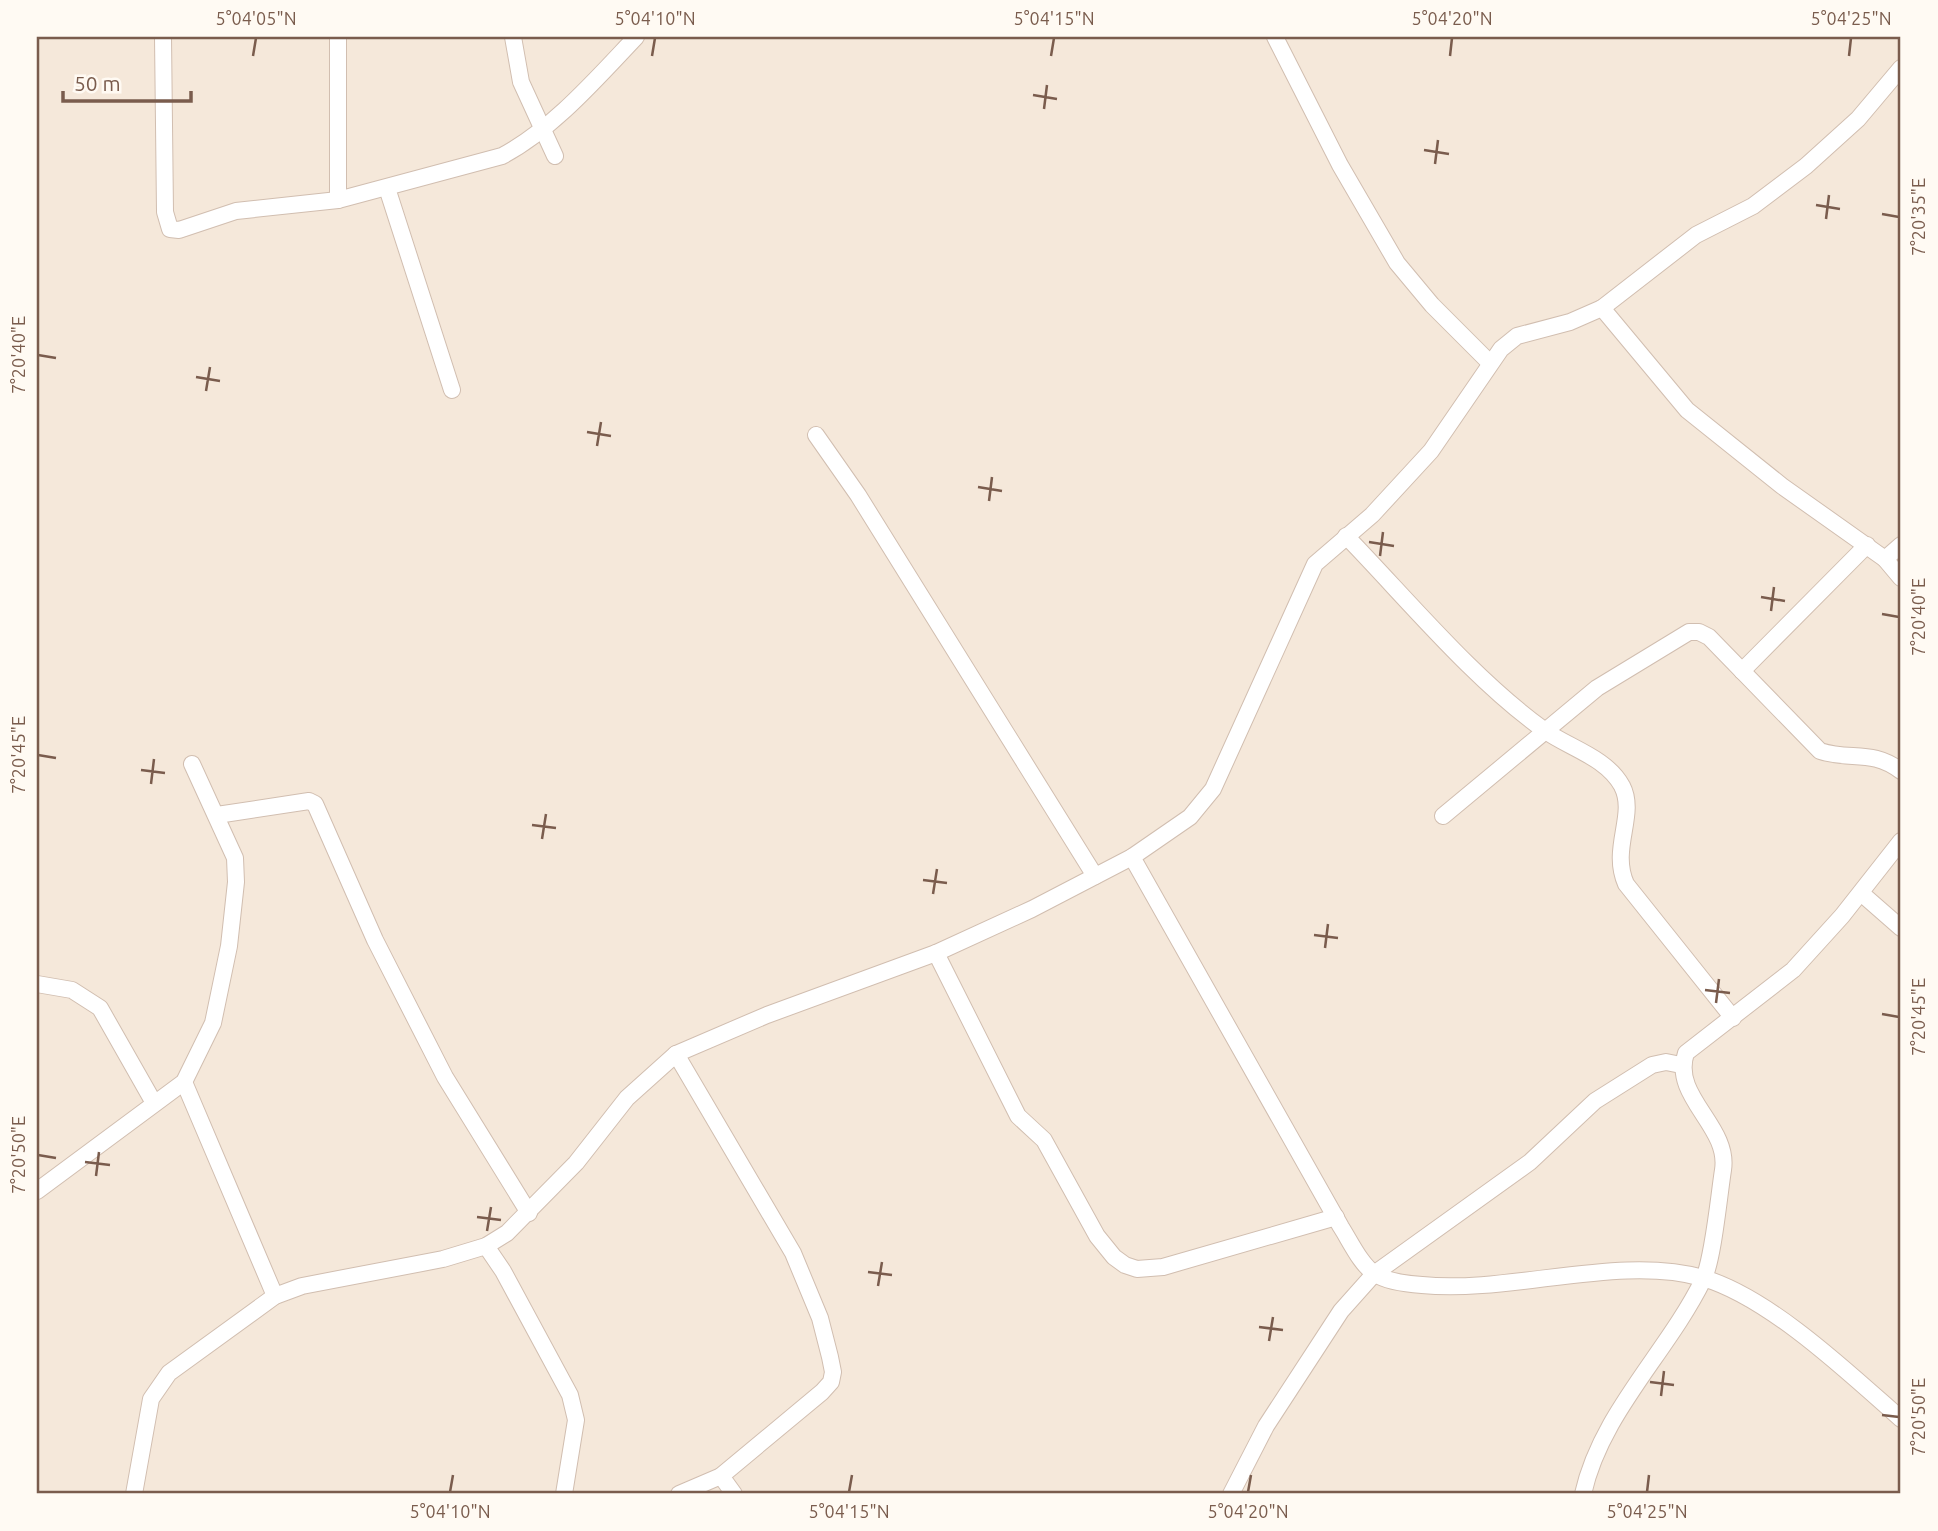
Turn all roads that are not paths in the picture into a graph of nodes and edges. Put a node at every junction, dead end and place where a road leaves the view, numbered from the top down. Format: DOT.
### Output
graph roads {
  1 [pos="163,37"];
  2 [pos="338,37"];
  3 [pos="513,37"];
  4 [pos="636,37"];
  5 [pos="1275,37"];
  6 [pos="1901,68"];
  7 [pos="543,126"];
  8 [pos="555,156"];
  9 [pos="387,188"];
  10 [pos="338,200"];
  11 [pos="1602,308"];
  12 [pos="1490,363"];
  13 [pos="452,390"];
  14 [pos="816,435"];
  15 [pos="1346,536"];
  16 [pos="1867,545"];
  17 [pos="1901,545"];
  18 [pos="1885,559"];
  19 [pos="1901,578"];
  20 [pos="1742,671"];
  21 [pos="1545,731"];
  22 [pos="192,764"];
  23 [pos="1901,771"];
  24 [pos="216,815"];
  25 [pos="1443,817"];
  26 [pos="1901,841"];
  27 [pos="1132,857"];
  28 [pos="1095,876"];
  29 [pos="1861,893"];
  30 [pos="1901,928"];
  31 [pos="936,953"];
  32 [pos="37,984"];
  33 [pos="1733,1018"];
  34 [pos="676,1054"];
  35 [pos="1682,1065"];
  36 [pos="184,1082"];
  37 [pos="154,1103"];
  38 [pos="37,1191"];
  39 [pos="529,1213"];
  40 [pos="1336,1217"];
  41 [pos="486,1246"];
  42 [pos="1374,1274"];
  43 [pos="1705,1278"];
  44 [pos="275,1296"];
  45 [pos="1901,1419"];
  46 [pos="721,1476"];
  47 [pos="134,1494"];
  48 [pos="564,1494"];
  49 [pos="679,1494"];
  50 [pos="734,1494"];
  51 [pos="1231,1494"];
  52 [pos="1583,1494"];
  1 -- 10 [label="street"];
  2 -- 10 [label="street"];
  3 -- 7 [label="street"];
  4 -- 7 [label="street"];
  5 -- 12 [label="street"];
  6 -- 11 [label="street"];
  7 -- 8 [label="street"];
  7 -- 9 [label="street"];
  9 -- 10 [label="street"];
  9 -- 13 [label="street"];
  11 -- 12 [label="street"];
  11 -- 16 [label="street"];
  12 -- 15 [label="street"];
  14 -- 28 [label="street"];
  15 -- 21 [label="street"];
  15 -- 27 [label="street"];
  16 -- 18 [label="street"];
  16 -- 20 [label="street"];
  17 -- 18 [label="street"];
  18 -- 19 [label="street"];
  20 -- 21 [label="street"];
  20 -- 23 [label="street"];
  21 -- 25 [label="street"];
  21 -- 33 [label="street"];
  22 -- 24 [label="street"];
  24 -- 36 [label="street"];
  24 -- 39 [label="street"];
  26 -- 29 [label="street"];
  27 -- 28 [label="street"];
  27 -- 40 [label="street"];
  28 -- 31 [label="street"];
  29 -- 30 [label="street"];
  29 -- 33 [label="street"];
  31 -- 34 [label="street"];
  31 -- 40 [label="street"];
  32 -- 37 [label="street"];
  33 -- 35 [label="street"];
  34 -- 39 [label="street"];
  34 -- 46 [label="street"];
  35 -- 42 [label="street"];
  35 -- 43 [label="street"];
  36 -- 37 [label="street"];
  36 -- 44 [label="street"];
  37 -- 38 [label="street"];
  39 -- 41 [label="street"];
  40 -- 42 [label="street"];
  41 -- 44 [label="street"];
  41 -- 48 [label="street"];
  42 -- 43 [label="street"];
  42 -- 51 [label="street"];
  43 -- 45 [label="street"];
  43 -- 52 [label="street"];
  44 -- 47 [label="street"];
  46 -- 49 [label="street"];
  46 -- 50 [label="street"];
}
